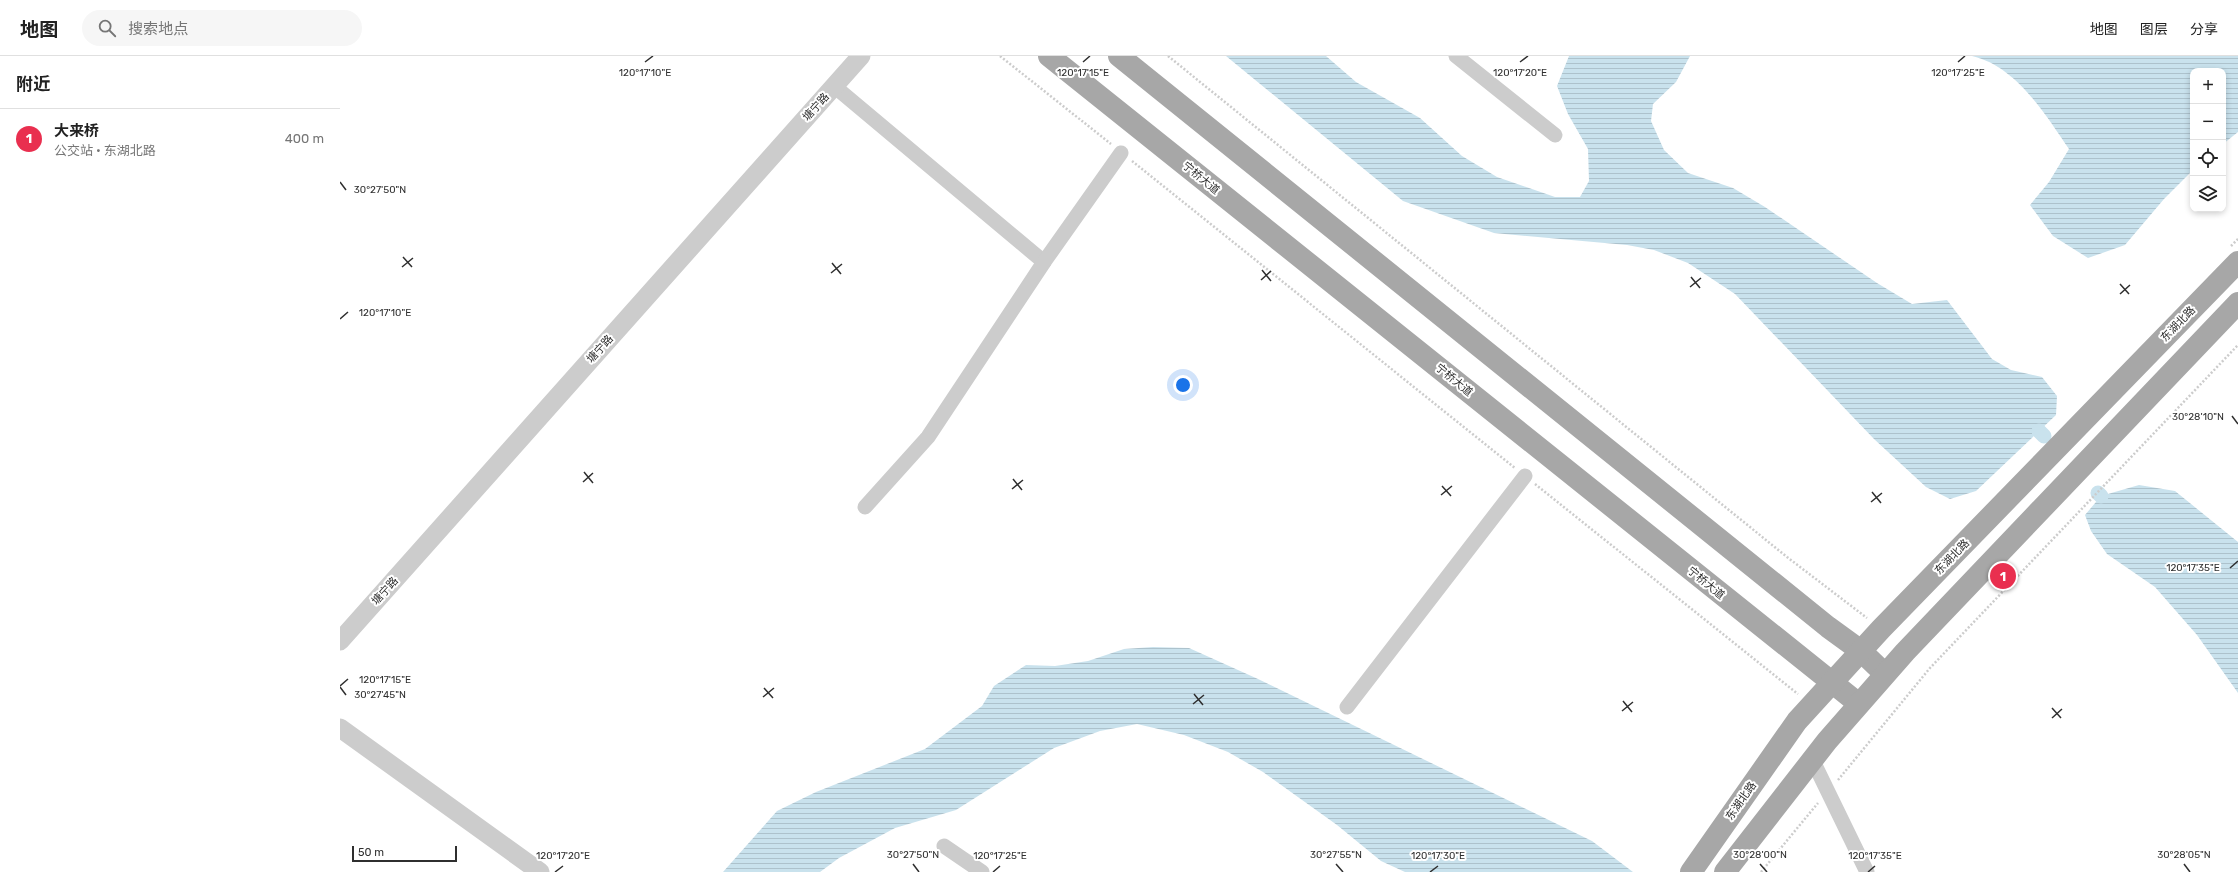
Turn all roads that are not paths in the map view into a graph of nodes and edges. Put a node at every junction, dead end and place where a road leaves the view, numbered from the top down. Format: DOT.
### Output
graph roads {
  1 [pos="861,56"];
  2 [pos="1049,56"];
  3 [pos="1119,56"];
  4 [pos="1456,56"];
  5 [pos="834,86"];
  6 [pos="1554,134"];
  7 [pos="1121,153"];
  8 [pos="1044,262"];
  9 [pos="2238,262"];
  10 [pos="2238,303"];
  11 [pos="1525,476"];
  12 [pos="864,507"];
  13 [pos="340,641"];
  14 [pos="1861,651"];
  15 [pos="1885,674"];
  16 [pos="1832,683"];
  17 [pos="1859,704"];
  18 [pos="1347,706"];
  19 [pos="340,728"];
  20 [pos="1812,760"];
  21 [pos="944,846"];
  22 [pos="540,872"];
  23 [pos="982,872"];
  24 [pos="1691,872"];
  25 [pos="1725,872"];
  26 [pos="1867,872"];
  1 -- 5 [label="street, 塘宁路"];
  2 -- 16 [label="main road, 宁桥大道"];
  3 -- 14 [label="main road"];
  4 -- 6 [label="street"];
  5 -- 8 [label="street"];
  5 -- 13 [label="street, 塘宁路"];
  7 -- 8 [label="street"];
  8 -- 12 [label="street"];
  9 -- 14 [label="main road, 东湖北路"];
  10 -- 15 [label="main road"];
  11 -- 18 [label="street"];
  14 -- 15 [label="main road"];
  14 -- 16 [label="main road, 东湖北路"];
  15 -- 17 [label="main road"];
  16 -- 17 [label="main road, 宁桥大道"];
  16 -- 24 [label="main road, 东湖北路"];
  17 -- 20 [label="main road"];
  19 -- 22 [label="street"];
  20 -- 25 [label="main road"];
  20 -- 26 [label="street"];
  21 -- 23 [label="street"];
}
